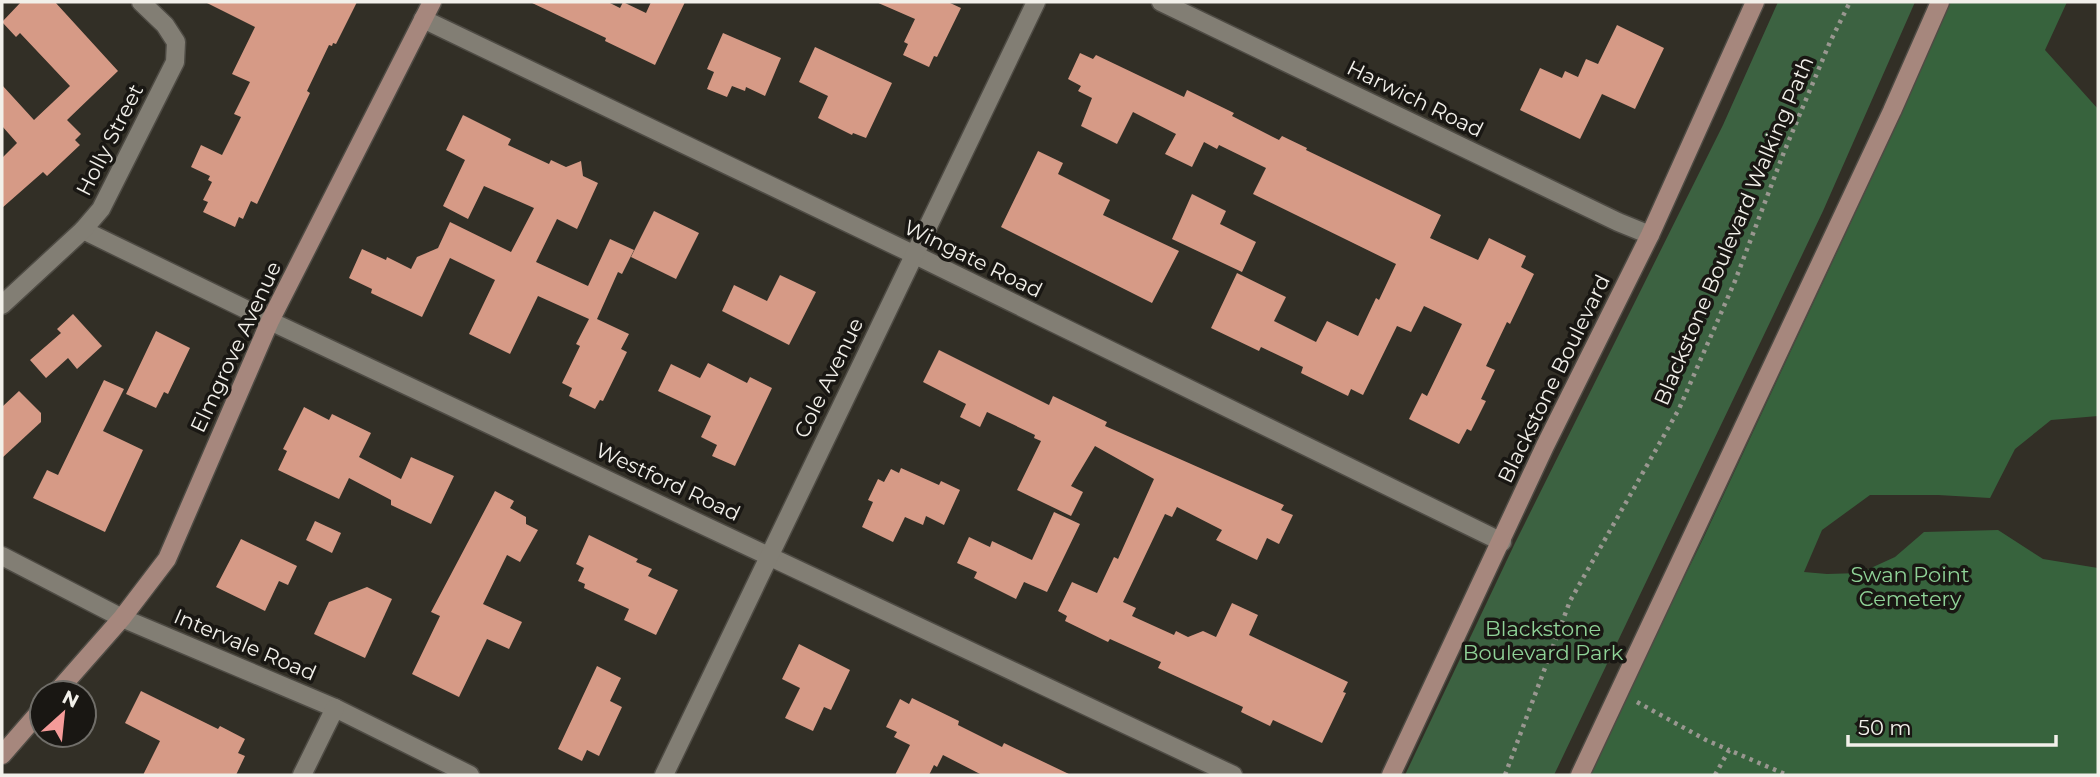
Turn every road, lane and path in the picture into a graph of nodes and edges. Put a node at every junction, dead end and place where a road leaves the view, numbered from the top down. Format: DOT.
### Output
graph roads {
  1 [pos="141,2"];
  2 [pos="432,2"];
  3 [pos="1036,2"];
  4 [pos="1161,2"];
  5 [pos="1755,2"];
  6 [pos="1850,2"];
  7 [pos="1940,2"];
  8 [pos="423,19"];
  9 [pos="83,230"];
  10 [pos="1650,234"];
  11 [pos="913,254"];
  12 [pos="2,304"];
  13 [pos="270,321"];
  14 [pos="1502,542"];
  15 [pos="2,555"];
  16 [pos="769,555"];
  17 [pos="122,618"];
  18 [pos="68,679"];
  19 [pos="1619,691"];
  20 [pos="335,708"];
  21 [pos="28,725"];
  22 [pos="1729,750"];
  23 [pos="2,755"];
  24 [pos="302,775"];
  25 [pos="470,775"];
  26 [pos="664,775"];
  27 [pos="1233,775"];
  28 [pos="1391,775"];
  29 [pos="1505,775"];
  30 [pos="1580,775"];
  31 [pos="1715,775"];
  32 [pos="1787,775"];
  1 -- 9 [label="street, Holly Street"];
  2 -- 8 [label="main road, Elmgrove Avenue"];
  3 -- 11 [label="street, Cole Avenue"];
  4 -- 10 [label="street, Harwich Road"];
  5 -- 10 [label="main road, Blackstone Boulevard"];
  6 -- 29 [label="path, Blackstone Boulevard Walking Path"];
  7 -- 19 [label="main road"];
  8 -- 11 [label="street, Wingate Road"];
  8 -- 13 [label="main road, Elmgrove Avenue"];
  9 -- 12 [label="street, Holly Street"];
  9 -- 13 [label="street, Westford Road"];
  10 -- 14 [label="main road, Blackstone Boulevard"];
  11 -- 14 [label="street, Wingate Road"];
  11 -- 16 [label="street, Cole Avenue"];
  13 -- 16 [label="street, Westford Road"];
  13 -- 17 [label="main road, Elmgrove Avenue"];
  14 -- 28 [label="main road, Blackstone Boulevard"];
  15 -- 17 [label="street, Intervale Road"];
  16 -- 26 [label="street, Cole Avenue"];
  16 -- 27 [label="street, Westford Road"];
  17 -- 18 [label="main road, Elmgrove Avenue"];
  17 -- 20 [label="street, Intervale Road"];
  19 -- 22 [label="path"];
  19 -- 30 [label="main road"];
  20 -- 24 [label="street"];
  20 -- 25 [label="street, Intervale Road"];
  21 -- 23 [label="main road"];
  22 -- 31 [label="path"];
  22 -- 32 [label="path"];
}
